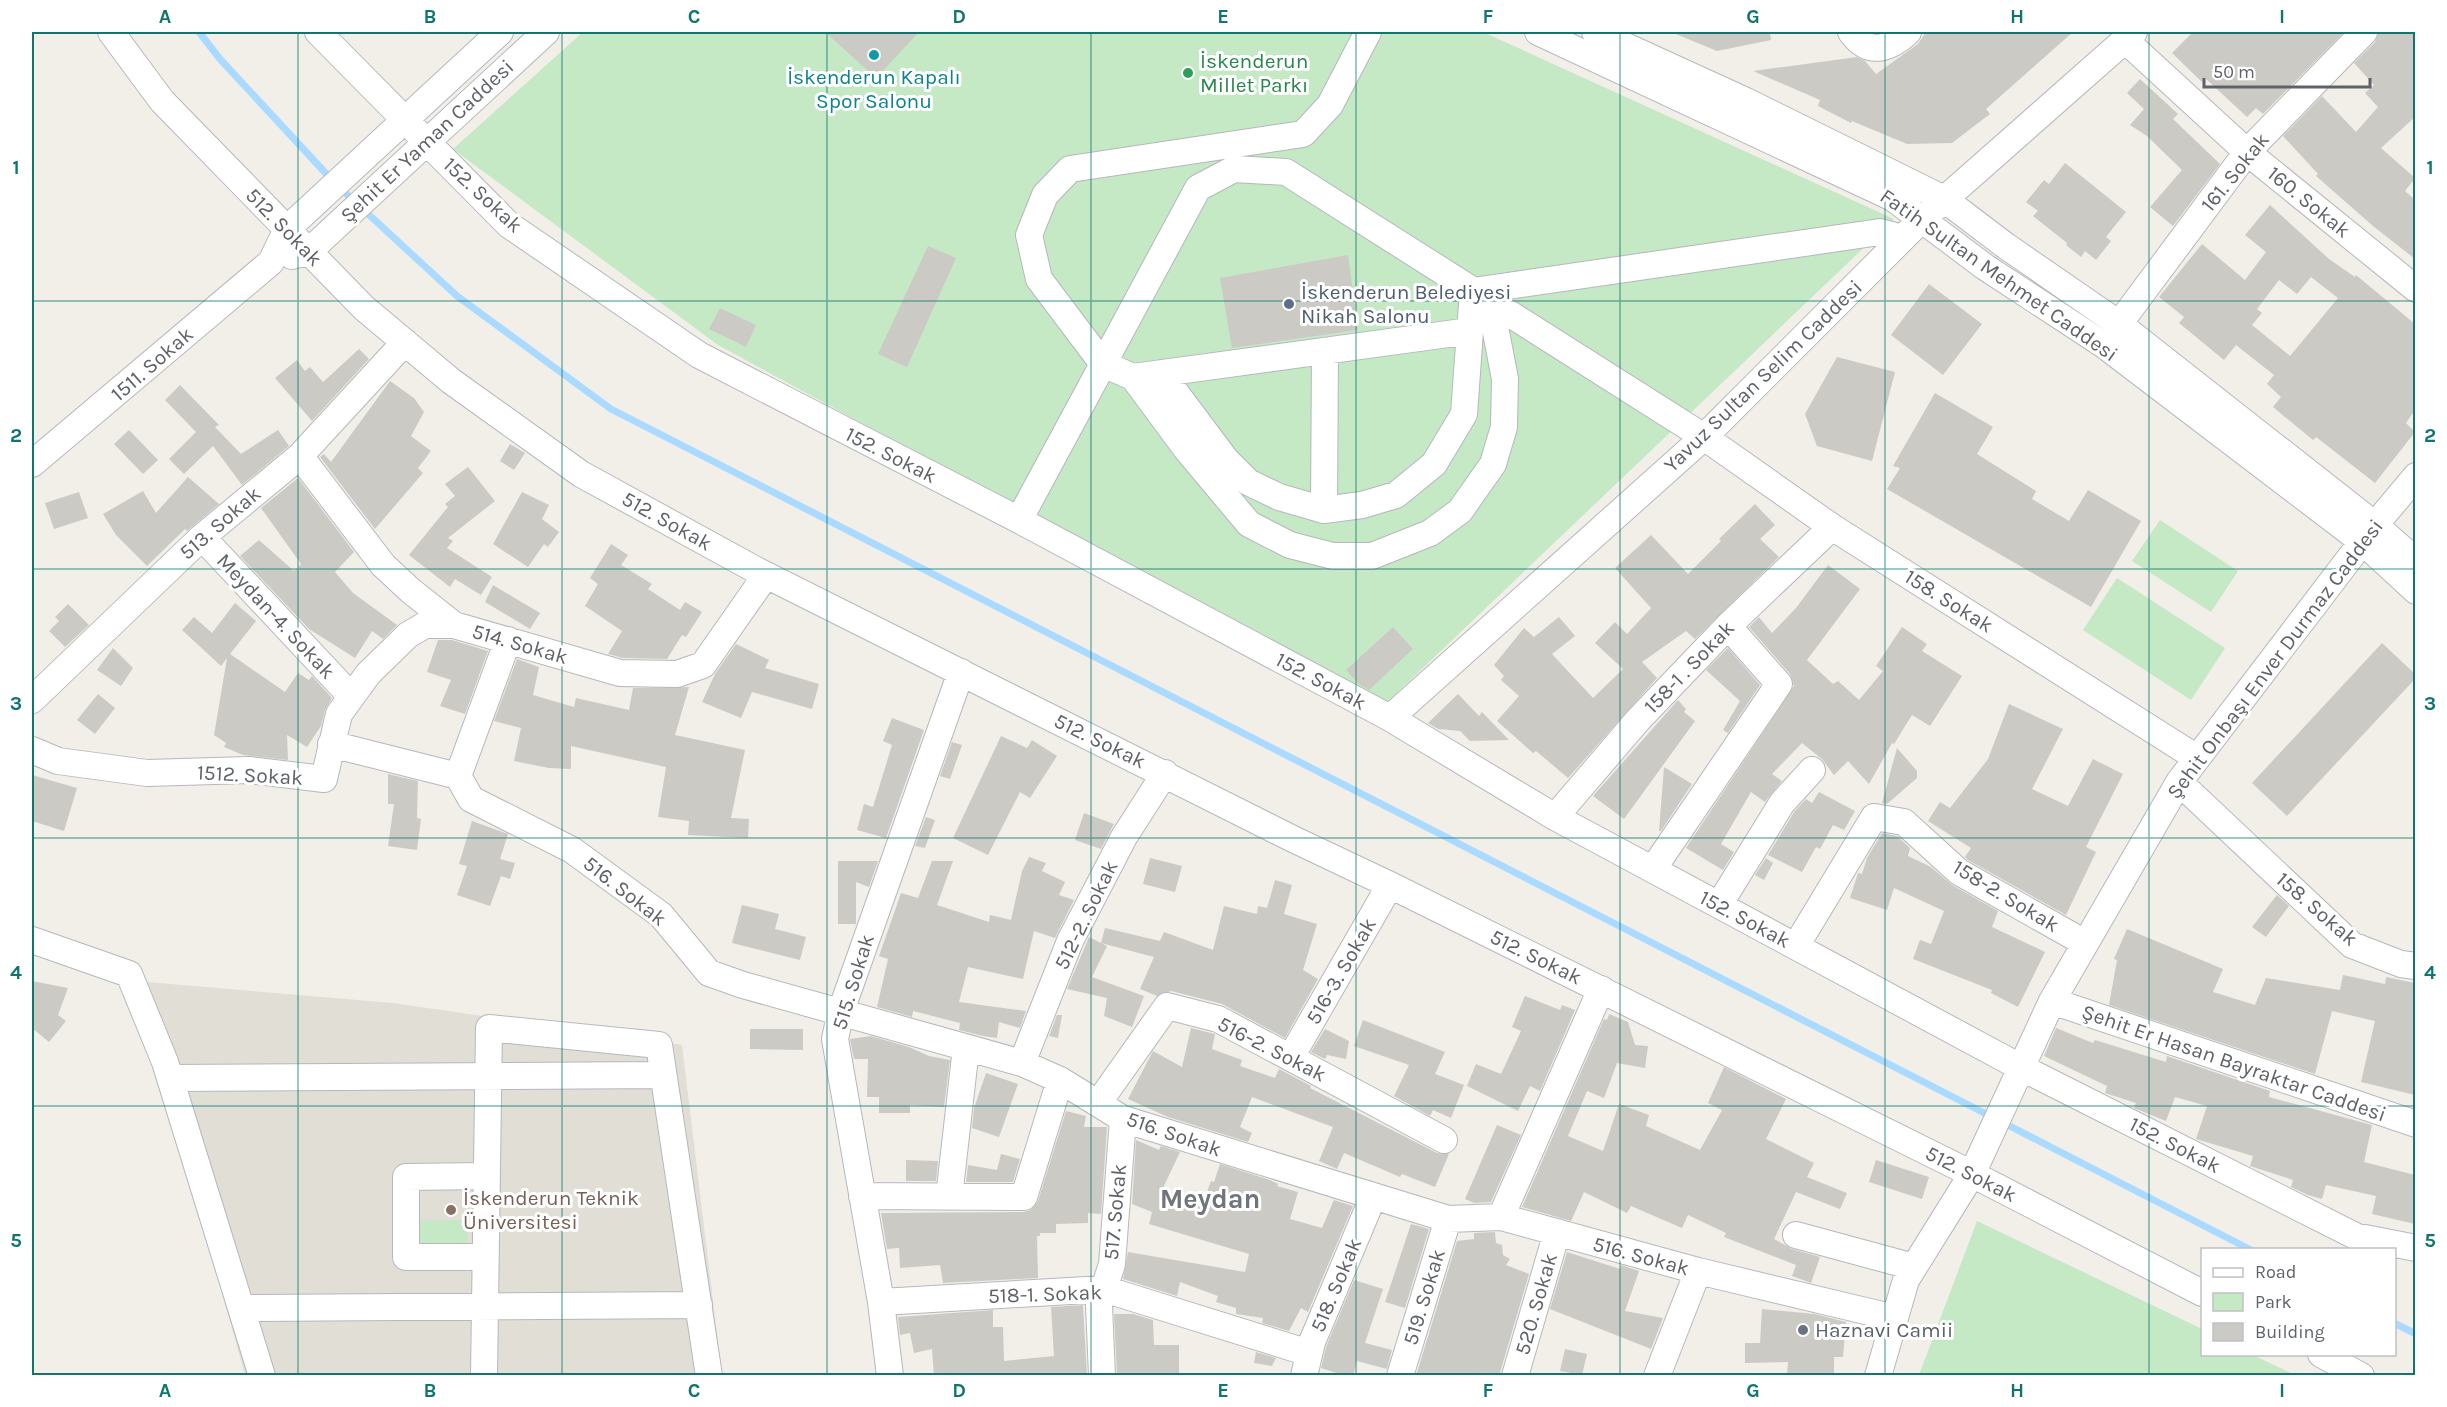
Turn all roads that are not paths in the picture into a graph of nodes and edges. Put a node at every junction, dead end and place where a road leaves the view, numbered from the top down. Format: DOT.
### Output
graph roads {
  1 [pos="111,32"];
  2 [pos="318,32"];
  3 [pos="500,32"];
  4 [pos="546,32"];
  5 [pos="1368,32"];
  6 [pos="1538,32"];
  7 [pos="1595,32"];
  8 [pos="1851,32"];
  9 [pos="1908,32"];
  10 [pos="2364,32"];
  11 [pos="2130,36"];
  12 [pos="396,126"];
  13 [pos="417,148"];
  14 [pos="2247,152"];
  15 [pos="1944,199"];
  16 [pos="294,223"];
  17 [pos="1912,229"];
  18 [pos="315,245"];
  19 [pos="271,262"];
  20 [pos="2415,289"];
  21 [pos="1481,296"];
  22 [pos="2119,324"];
  23 [pos="1470,331"];
  24 [pos="405,342"];
  25 [pos="1325,351"];
  26 [pos="1103,364"];
  27 [pos="1161,373"];
  28 [pos="1133,377"];
  29 [pos="1704,437"];
  30 [pos="300,456"];
  31 [pos="32,464"];
  32 [pos="2415,476"];
  33 [pos="1324,510"];
  34 [pos="1019,520"];
  35 [pos="1832,527"];
  36 [pos="2369,534"];
  37 [pos="202,537"];
  38 [pos="2415,561"];
  39 [pos="765,575"];
  40 [pos="2415,591"];
  41 [pos="454,625"];
  42 [pos="1728,626"];
  43 [pos="508,640"];
  44 [pos="961,672"];
  45 [pos="350,695"];
  46 [pos="32,700"];
  47 [pos="1390,718"];
  48 [pos="331,744"];
  49 [pos="32,750"];
  50 [pos="2198,758"];
  51 [pos="1812,770"];
  52 [pos="1165,773"];
  53 [pos="458,776"];
  54 [pos="2179,782"];
  55 [pos="1555,817"];
  56 [pos="1653,869"];
  57 [pos="1390,885"];
  58 [pos="1719,905"];
  59 [pos="32,940"];
  60 [pos="2085,943"];
  61 [pos="1796,946"];
  62 [pos="2415,966"];
  63 [pos="1601,989"];
  64 [pos="2052,1001"];
  65 [pos="841,1011"];
  66 [pos="966,1048"];
  67 [pos="1291,1057"];
  68 [pos="1022,1064"];
  69 [pos="2020,1067"];
  70 [pos="663,1075"];
  71 [pos="488,1076"];
  72 [pos="170,1078"];
  73 [pos="1060,1080"];
  74 [pos="1099,1102"];
  75 [pos="1123,1119"];
  76 [pos="2415,1124"];
  77 [pos="1444,1140"];
  78 [pos="1972,1174"];
  79 [pos="486,1176"];
  80 [pos="862,1196"];
  81 [pos="949,1197"];
  82 [pos="1373,1197"];
  83 [pos="1501,1217"];
  84 [pos="1448,1219"];
  85 [pos="1557,1232"];
  86 [pos="1796,1235"];
  87 [pos="2356,1236"];
  88 [pos="2379,1248"];
  89 [pos="2415,1248"];
  90 [pos="485,1257"];
  91 [pos="2396,1257"];
  92 [pos="2415,1266"];
  93 [pos="1914,1267"];
  94 [pos="1698,1271"];
  95 [pos="1104,1289"];
  96 [pos="2201,1292"];
  97 [pos="880,1302"];
  98 [pos="699,1305"];
  99 [pos="485,1306"];
  100 [pos="241,1308"];
  101 [pos="1895,1318"];
  102 [pos="2325,1356"];
  103 [pos="1307,1364"];
  104 [pos="262,1376"];
  105 [pos="484,1376"];
  106 [pos="709,1376"];
  107 [pos="890,1376"];
  108 [pos="1102,1376"];
  109 [pos="1400,1376"];
  110 [pos="1515,1376"];
  111 [pos="1657,1376"];
  112 [pos="1878,1376"];
  113 [pos="2361,1376"];
  1 -- 16 [label="street, 512. Sokak"];
  2 -- 12 [label="street, 152. Sokak"];
  3 -- 12 [label="street, Şehit Er Yaman Caddesi"];
  4 -- 13 [label="street, Şehit Er Yaman Caddesi"];
  5 -- 26 [label="street"];
  6 -- 17 [label="street, Fatih Sultan Mehmet Caddesi"];
  7 -- 15 [label="street, Fatih Sultan Mehmet Caddesi"];
  8 -- 9 [label="street"];
  10 -- 14 [label="street, 161. Sokak"];
  11 -- 14 [label="street, 160. Sokak"];
  11 -- 15 [label="street, Yavuz Sultan Selim Caddesi"];
  12 -- 13 [label="street, 152. Sokak"];
  12 -- 16 [label="street, Şehit Er Yaman Caddesi"];
  13 -- 18 [label="street, Şehit Er Yaman Caddesi"];
  13 -- 34 [label="street, 152. Sokak"];
  14 -- 20 [label="street, 160. Sokak"];
  14 -- 22 [label="street, 161. Sokak"];
  15 -- 17 [label="street, Yavuz Sultan Selim Caddesi"];
  15 -- 22 [label="street, Fatih Sultan Mehmet Caddesi"];
  16 -- 18 [label="street, 512. Sokak"];
  16 -- 19 [label="street, 1511. Sokak"];
  17 -- 21 [label="street"];
  17 -- 29 [label="street, Yavuz Sultan Selim Caddesi"];
  17 -- 36 [label="street, Fatih Sultan Mehmet Caddesi"];
  18 -- 19 [label="street, 1511. Sokak"];
  18 -- 24 [label="street, 512. Sokak"];
  19 -- 31 [label="street, 1511. Sokak"];
  21 -- 23 [label="street"];
  21 -- 26 [label="street, 158. Sokak"];
  21 -- 28 [label="street"];
  21 -- 29 [label="street, 158. Sokak"];
  22 -- 36 [label="street, Fatih Sultan Mehmet Caddesi"];
  23 -- 25 [label="street"];
  23 -- 33 [label="street"];
  24 -- 30 [label="street, 513. Sokak"];
  24 -- 39 [label="street, 512. Sokak"];
  25 -- 27 [label="street"];
  25 -- 33 [label="street"];
  26 -- 28 [label="street"];
  26 -- 34 [label="street, 158. Sokak"];
  27 -- 28 [label="street"];
  27 -- 33 [label="street"];
  29 -- 35 [label="street, 158. Sokak"];
  29 -- 47 [label="street, Yavuz Sultan Selim Caddesi"];
  30 -- 37 [label="street, 513. Sokak"];
  30 -- 41 [label="street, 514. Sokak"];
  32 -- 36 [label="street, Şehit Onbaşı Enver Durmaz Caddesi"];
  34 -- 47 [label="street, 152. Sokak"];
  35 -- 42 [label="street, 158-1 . Sokak"];
  35 -- 50 [label="street, 158. Sokak"];
  36 -- 38 [label="street, Fatih Sultan Mehmet Caddesi"];
  36 -- 40 [label="street, Fatih Sultan Mehmet Caddesi"];
  36 -- 50 [label="street, Şehit Onbaşı Enver Durmaz Caddesi"];
  37 -- 45 [label="street, Meydan-4. Sokak"];
  37 -- 46 [label="street, 513. Sokak"];
  39 -- 43 [label="street, 514. Sokak"];
  39 -- 44 [label="street, 512. Sokak"];
  41 -- 43 [label="street, 514. Sokak"];
  41 -- 45 [label="street, 1512. Sokak"];
  42 -- 55 [label="street, 158-1 . Sokak"];
  42 -- 56 [label="street"];
  43 -- 53 [label="street"];
  44 -- 52 [label="street, 512. Sokak"];
  44 -- 65 [label="street, 515. Sokak"];
  45 -- 48 [label="street, 1512. Sokak"];
  47 -- 55 [label="street, 152. Sokak"];
  48 -- 49 [label="street, 1512. Sokak"];
  48 -- 53 [label="street"];
  50 -- 54 [label="street, Şehit Onbaşı Enver Durmaz Caddesi"];
  51 -- 58 [label="street"];
  52 -- 57 [label="street, 512. Sokak"];
  52 -- 68 [label="street, 512-2. Sokak"];
  53 -- 65 [label="street, 516. Sokak"];
  54 -- 60 [label="street, Şehit Onbaşı Enver Durmaz Caddesi"];
  54 -- 62 [label="street, 158. Sokak"];
  55 -- 56 [label="street, 152. Sokak"];
  56 -- 58 [label="street, 152. Sokak"];
  57 -- 63 [label="street, 512. Sokak"];
  57 -- 67 [label="street, 516-3. Sokak"];
  58 -- 61 [label="street, 152. Sokak"];
  59 -- 72 [label="street"];
  60 -- 61 [label="street, 158-2. Sokak"];
  60 -- 64 [label="street, Şehit Onbaşı Enver Durmaz Caddesi"];
  61 -- 69 [label="street, 152. Sokak"];
  63 -- 78 [label="street, 512. Sokak"];
  63 -- 83 [label="street"];
  64 -- 69 [label="street, Şehit Onbaşı Enver Durmaz Caddesi"];
  64 -- 76 [label="street, Şehit Er Hasan Bayraktar Caddesi"];
  65 -- 66 [label="street, 516. Sokak"];
  65 -- 80 [label="street, 515. Sokak"];
  66 -- 68 [label="street, 516. Sokak"];
  66 -- 81 [label="street"];
  67 -- 74 [label="street, 516-2. Sokak"];
  67 -- 77 [label="street, 516-2. Sokak"];
  68 -- 73 [label="street, 516. Sokak"];
  69 -- 78 [label="street, Şehit Onbaşı Enver Durmaz Caddesi"];
  69 -- 87 [label="street, 152. Sokak"];
  70 -- 71 [label="street"];
  70 -- 71 [label="street"];
  70 -- 98 [label="street"];
  71 -- 72 [label="street"];
  71 -- 79 [label="street"];
  72 -- 100 [label="street"];
  73 -- 74 [label="street, 516. Sokak"];
  73 -- 81 [label="street"];
  74 -- 75 [label="street, 516. Sokak"];
  75 -- 82 [label="street, 516. Sokak"];
  75 -- 95 [label="street, 517. Sokak"];
  78 -- 93 [label="street, Şehit Onbaşı Enver Durmaz Caddesi"];
  78 -- 96 [label="street, 512. Sokak"];
  79 -- 90 [label="street"];
  79 -- 90 [label="street"];
  80 -- 81 [label="street"];
  80 -- 97 [label="street, 515. Sokak"];
  82 -- 84 [label="street, 516. Sokak"];
  82 -- 103 [label="street, 518. Sokak"];
  83 -- 84 [label="street, 516. Sokak"];
  83 -- 85 [label="street, 516. Sokak"];
  84 -- 109 [label="street, 519. Sokak"];
  85 -- 94 [label="street, 516. Sokak"];
  85 -- 110 [label="street, 520. Sokak"];
  86 -- 93 [label="street"];
  87 -- 88 [label="street, 152. Sokak"];
  87 -- 89 [label="street"];
  90 -- 99 [label="street"];
  91 -- 92 [label="street"];
  93 -- 101 [label="street, Şehit Onbaşı Enver Durmaz Caddesi"];
  94 -- 101 [label="street, 516. Sokak"];
  94 -- 111 [label="street"];
  95 -- 97 [label="street, 518-1. Sokak"];
  95 -- 103 [label="street, 518-1. Sokak"];
  95 -- 108 [label="street, 517. Sokak"];
  97 -- 107 [label="street, 515. Sokak"];
  98 -- 99 [label="street"];
  98 -- 106 [label="street"];
  99 -- 100 [label="street"];
  99 -- 105 [label="street"];
  100 -- 104 [label="street"];
  101 -- 112 [label="street, Şehit Onbaşı Enver Durmaz Caddesi"];
  102 -- 113 [label="street"];
}
